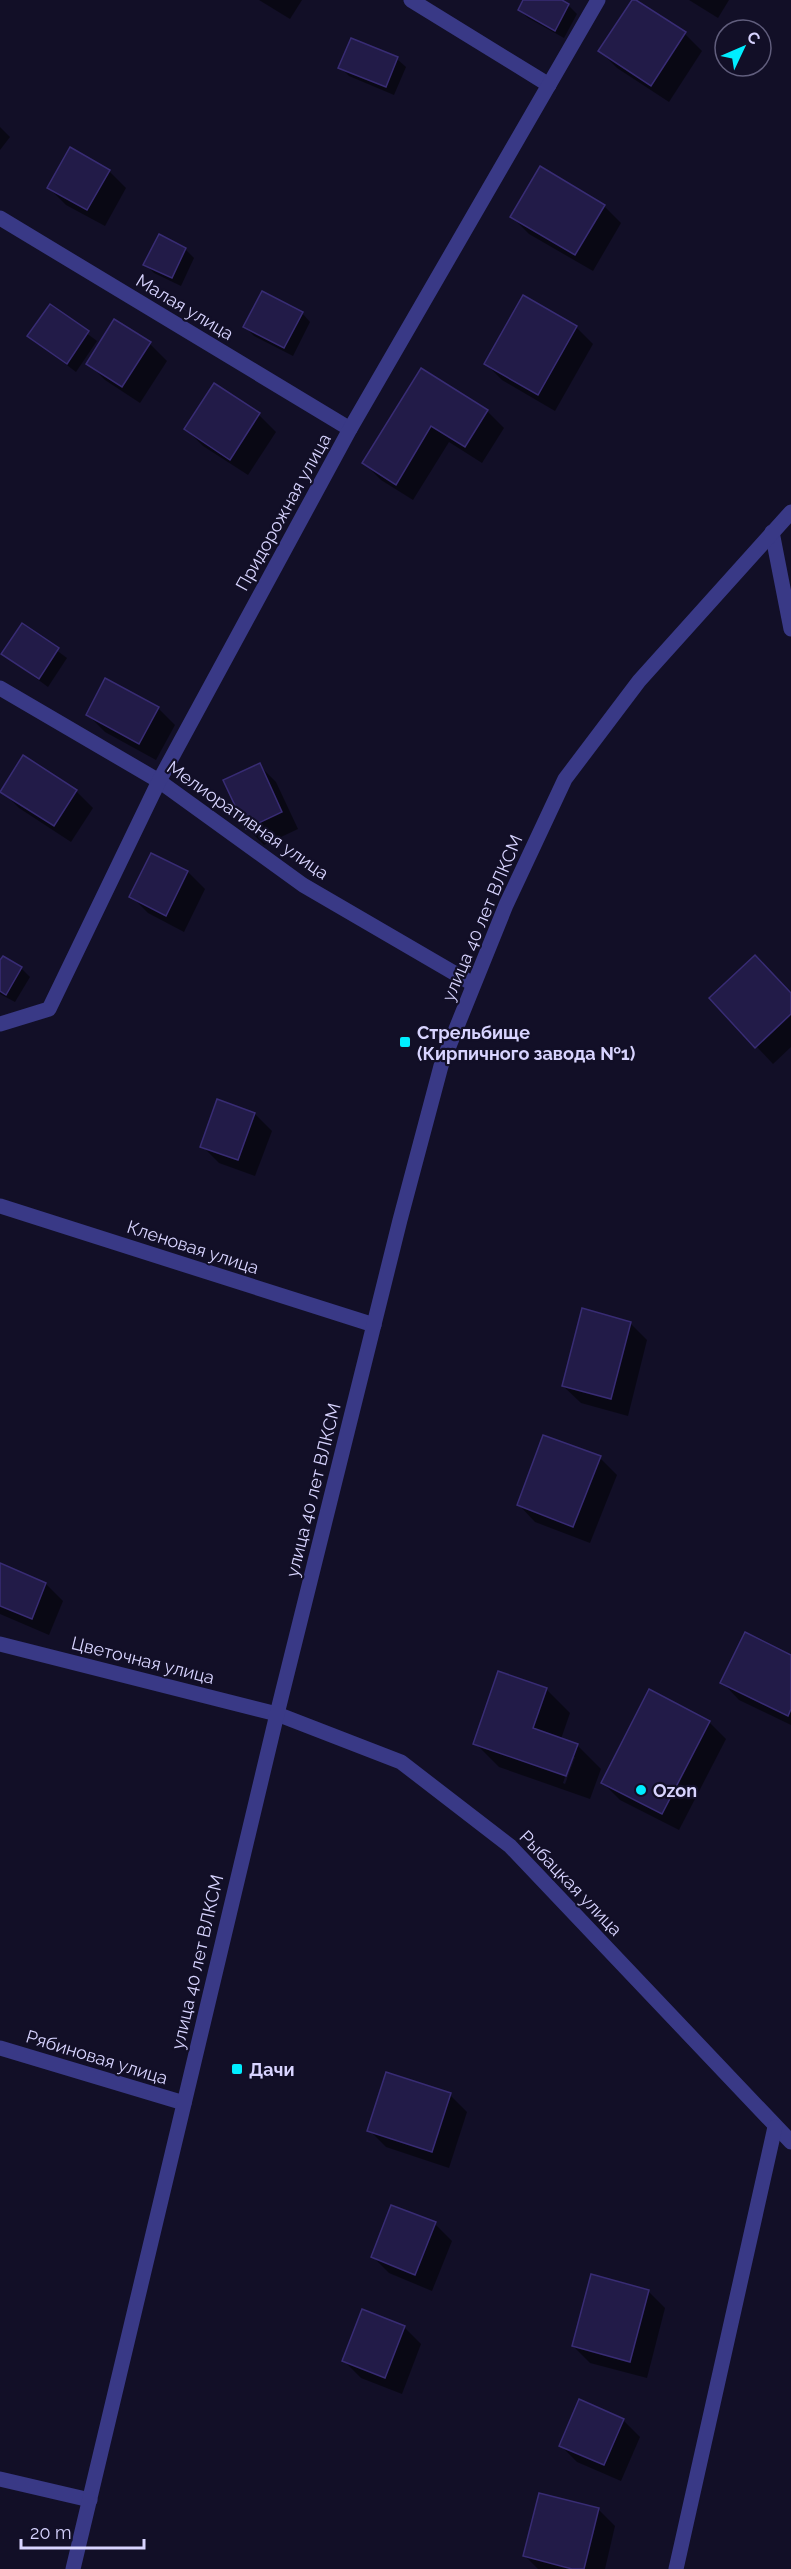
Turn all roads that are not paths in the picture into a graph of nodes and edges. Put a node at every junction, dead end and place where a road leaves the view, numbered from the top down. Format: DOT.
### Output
graph roads {
  1 [pos="411,0"];
  2 [pos="598,0"];
  3 [pos="549,85"];
  4 [pos="0,218"];
  5 [pos="350,429"];
  6 [pos="791,512"];
  7 [pos="772,532"];
  8 [pos="791,628"];
  9 [pos="0,688"];
  10 [pos="159,781"];
  11 [pos="473,984"];
  12 [pos="0,1024"];
  13 [pos="0,1206"];
  14 [pos="374,1325"];
  15 [pos="0,1644"];
  16 [pos="277,1714"];
  17 [pos="0,2048"];
  18 [pos="184,2103"];
  19 [pos="775,2127"];
  20 [pos="791,2142"];
  21 [pos="0,2479"];
  22 [pos="90,2500"];
  23 [pos="73,2569"];
  24 [pos="676,2569"];
  1 -- 3 [label="street"];
  2 -- 3 [label="street, Придорожная улица"];
  3 -- 5 [label="street, Придорожная улица"];
  4 -- 5 [label="street, Малая улица"];
  5 -- 10 [label="street, Придорожная улица"];
  6 -- 7 [label="street, улица 40 лет ВЛКСМ"];
  7 -- 8 [label="street"];
  7 -- 11 [label="street, улица 40 лет ВЛКСМ"];
  9 -- 10 [label="street, Мелиоративная улица"];
  10 -- 11 [label="street, Мелиоративная улица"];
  10 -- 12 [label="street, Придорожная улица"];
  11 -- 14 [label="street, улица 40 лет ВЛКСМ"];
  13 -- 14 [label="street, Кленовая улица"];
  14 -- 16 [label="street, улица 40 лет ВЛКСМ"];
  15 -- 16 [label="street, Цветочная улица"];
  16 -- 18 [label="street, улица 40 лет ВЛКСМ"];
  16 -- 19 [label="street, Рыбацкая улица"];
  17 -- 18 [label="street, Рябиновая улица"];
  18 -- 22 [label="street, улица 40 лет ВЛКСМ"];
  19 -- 20 [label="street, Рыбацкая улица"];
  19 -- 24 [label="street"];
  21 -- 22 [label="street"];
  22 -- 23 [label="street, улица 40 лет ВЛКСМ"];
}
